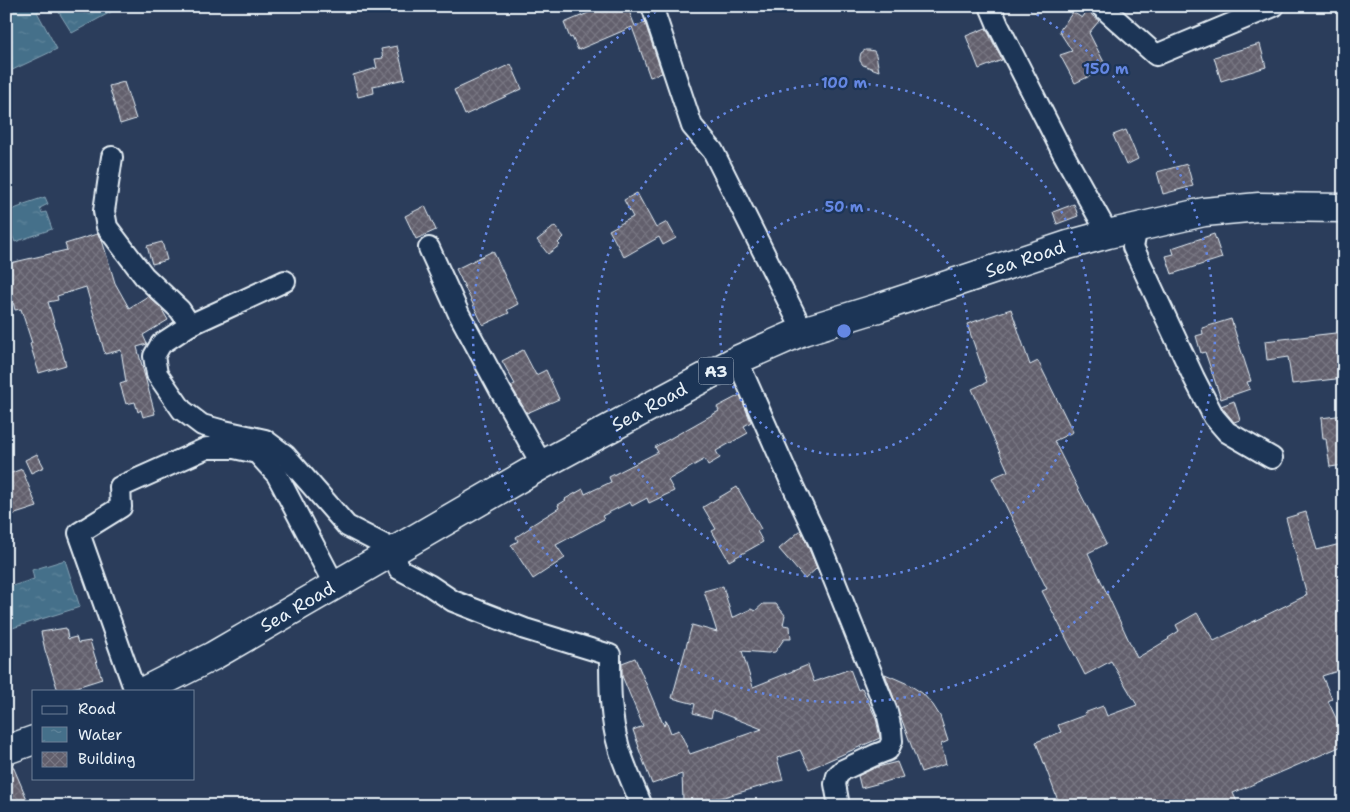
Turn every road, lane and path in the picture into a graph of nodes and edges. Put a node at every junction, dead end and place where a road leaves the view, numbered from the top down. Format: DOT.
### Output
graph roads {
  1 [pos="652,6"];
  2 [pos="990,6"];
  3 [pos="1100,6"];
  4 [pos="1274,6"];
  5 [pos="112,157"];
  6 [pos="1344,208"];
  7 [pos="1137,228"];
  8 [pos="1108,234"];
  9 [pos="428,248"];
  10 [pos="285,280"];
  11 [pos="190,325"];
  12 [pos="803,331"];
  13 [pos="737,360"];
  14 [pos="1272,458"];
  15 [pos="542,465"];
  16 [pos="394,550"];
  17 [pos="335,586"];
  18 [pos="135,690"];
  19 [pos="146,690"];
  20 [pos="32,741"];
  21 [pos="6,750"];
  22 [pos="642,806"];
  23 [pos="839,806"];
  1 -- 12 [label="street"];
  2 -- 8 [label="street"];
  3 -- 4 [label="street"];
  5 -- 11 [label="street"];
  6 -- 7 [label="highway, Sea Road / A3"];
  7 -- 8 [label="highway, Sea Road / A3"];
  7 -- 14 [label="street"];
  8 -- 12 [label="highway, Sea Road / A3"];
  9 -- 15 [label="street"];
  10 -- 11 [label="street"];
  11 -- 16 [label="street"];
  12 -- 13 [label="highway, Sea Road / A3"];
  13 -- 15 [label="highway, Sea Road / A3"];
  13 -- 23 [label="street"];
  15 -- 16 [label="highway, Sea Road / A3"];
  16 -- 17 [label="highway, Sea Road / A3"];
  16 -- 22 [label="street"];
  17 -- 18 [label="street"];
  17 -- 19 [label="highway, Sea Road / A3"];
  20 -- 21 [label="highway"];
}
